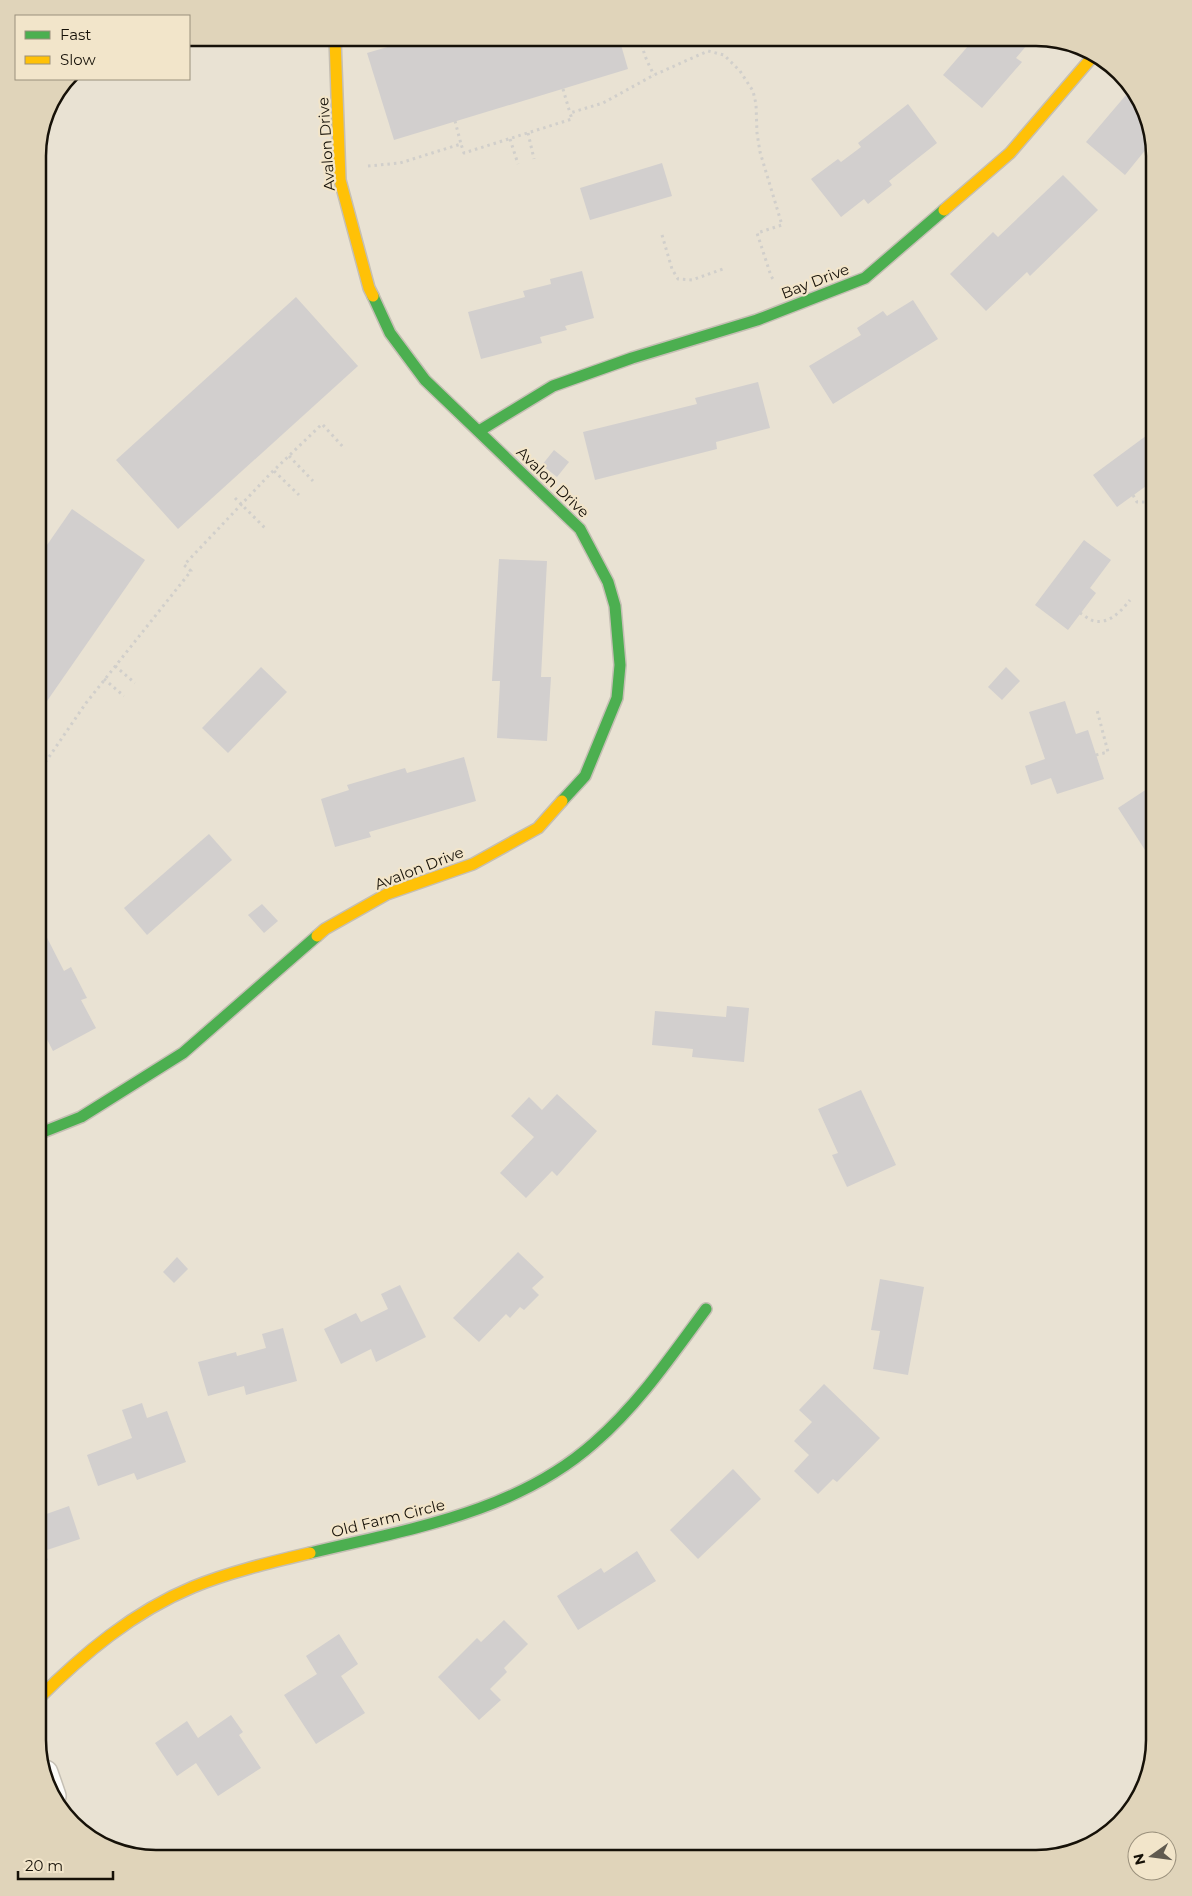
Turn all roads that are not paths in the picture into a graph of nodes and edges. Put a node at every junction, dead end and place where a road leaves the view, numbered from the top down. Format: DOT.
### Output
graph roads {
  1 [pos="335,46"];
  2 [pos="1089,61"];
  3 [pos="479,431"];
  4 [pos="46,1131"];
  5 [pos="706,1310"];
  6 [pos="46,1690"];
  1 -- 3 [label="street, Avalon Drive"];
  2 -- 3 [label="street, Bay Drive"];
  3 -- 4 [label="street, Avalon Drive"];
  5 -- 6 [label="street, Old Farm Circle"];
}
